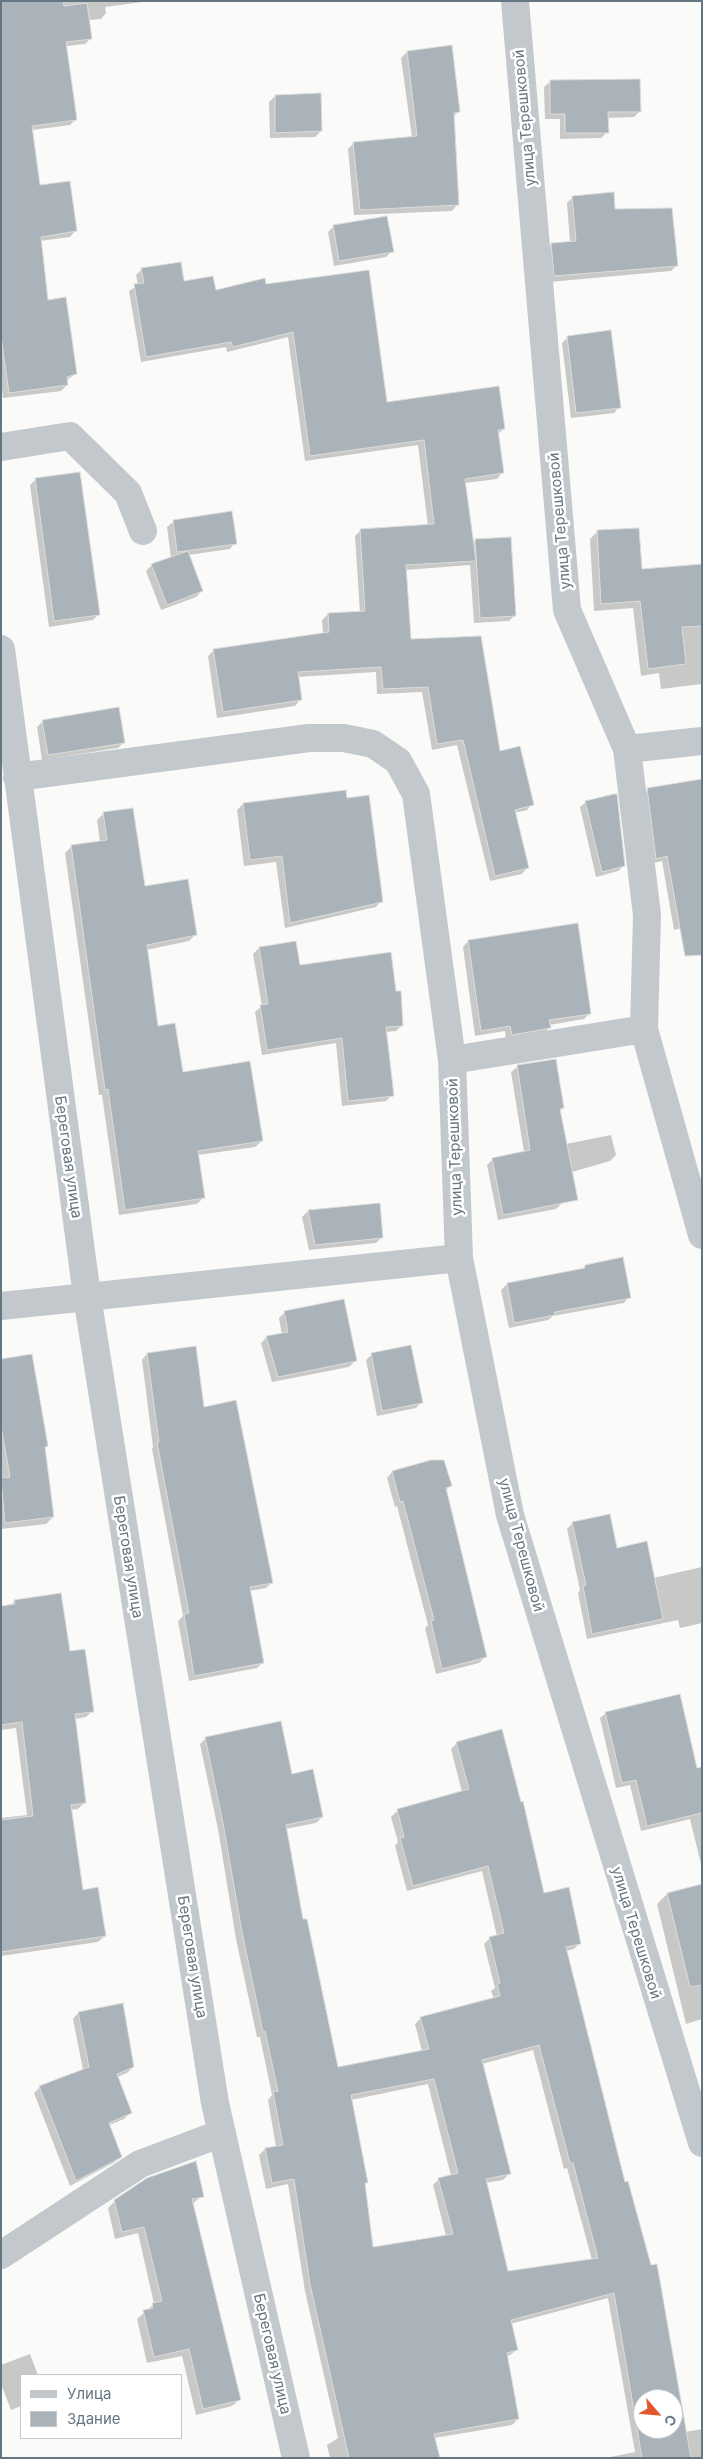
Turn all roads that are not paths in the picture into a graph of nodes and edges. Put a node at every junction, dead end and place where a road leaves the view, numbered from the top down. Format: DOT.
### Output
graph roads {
  1 [pos="515,1"];
  2 [pos="1,447"];
  3 [pos="143,531"];
  4 [pos="1,649"];
  5 [pos="702,741"];
  6 [pos="627,749"];
  7 [pos="17,777"];
  8 [pos="644,1029"];
  9 [pos="452,1060"];
  10 [pos="702,1236"];
  11 [pos="459,1258"];
  12 [pos="87,1296"];
  13 [pos="1,1306"];
  14 [pos="222,2133"];
  15 [pos="702,2144"];
  16 [pos="1,2255"];
  17 [pos="296,2458"];
  1 -- 6 [label="street, улица Терешковой"];
  2 -- 3 [label="street"];
  4 -- 7 [label="street, Береговая улица"];
  5 -- 6 [label="street"];
  6 -- 8 [label="street, улица Терешковой"];
  7 -- 9 [label="street"];
  7 -- 12 [label="street, Береговая улица"];
  8 -- 9 [label="street, улица Терешковой"];
  8 -- 10 [label="street, улица Терешковой"];
  9 -- 11 [label="street, улица Терешковой"];
  11 -- 12 [label="street"];
  11 -- 15 [label="street, улица Терешковой"];
  12 -- 13 [label="street"];
  12 -- 14 [label="street, Береговая улица"];
  14 -- 16 [label="street"];
  14 -- 17 [label="street, Береговая улица"];
}
